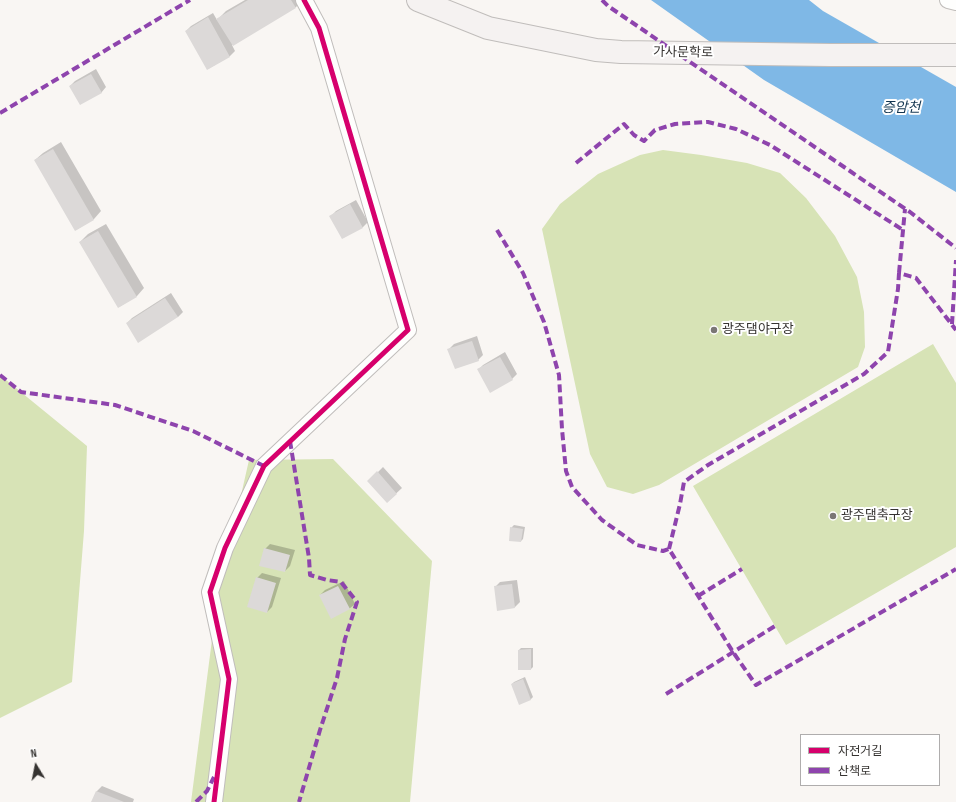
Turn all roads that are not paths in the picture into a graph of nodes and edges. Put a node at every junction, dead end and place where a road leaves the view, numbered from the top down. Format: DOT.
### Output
graph roads {
  1 [pos="304,0"];
  2 [pos="418,0"];
  3 [pos="948,0"];
  4 [pos="956,2"];
  5 [pos="956,55"];
  6 [pos="214,802"];
  1 -- 6 [label="street"];
  2 -- 5 [label="main road, 가사문학로"];
  3 -- 4 [label="street"];
}
